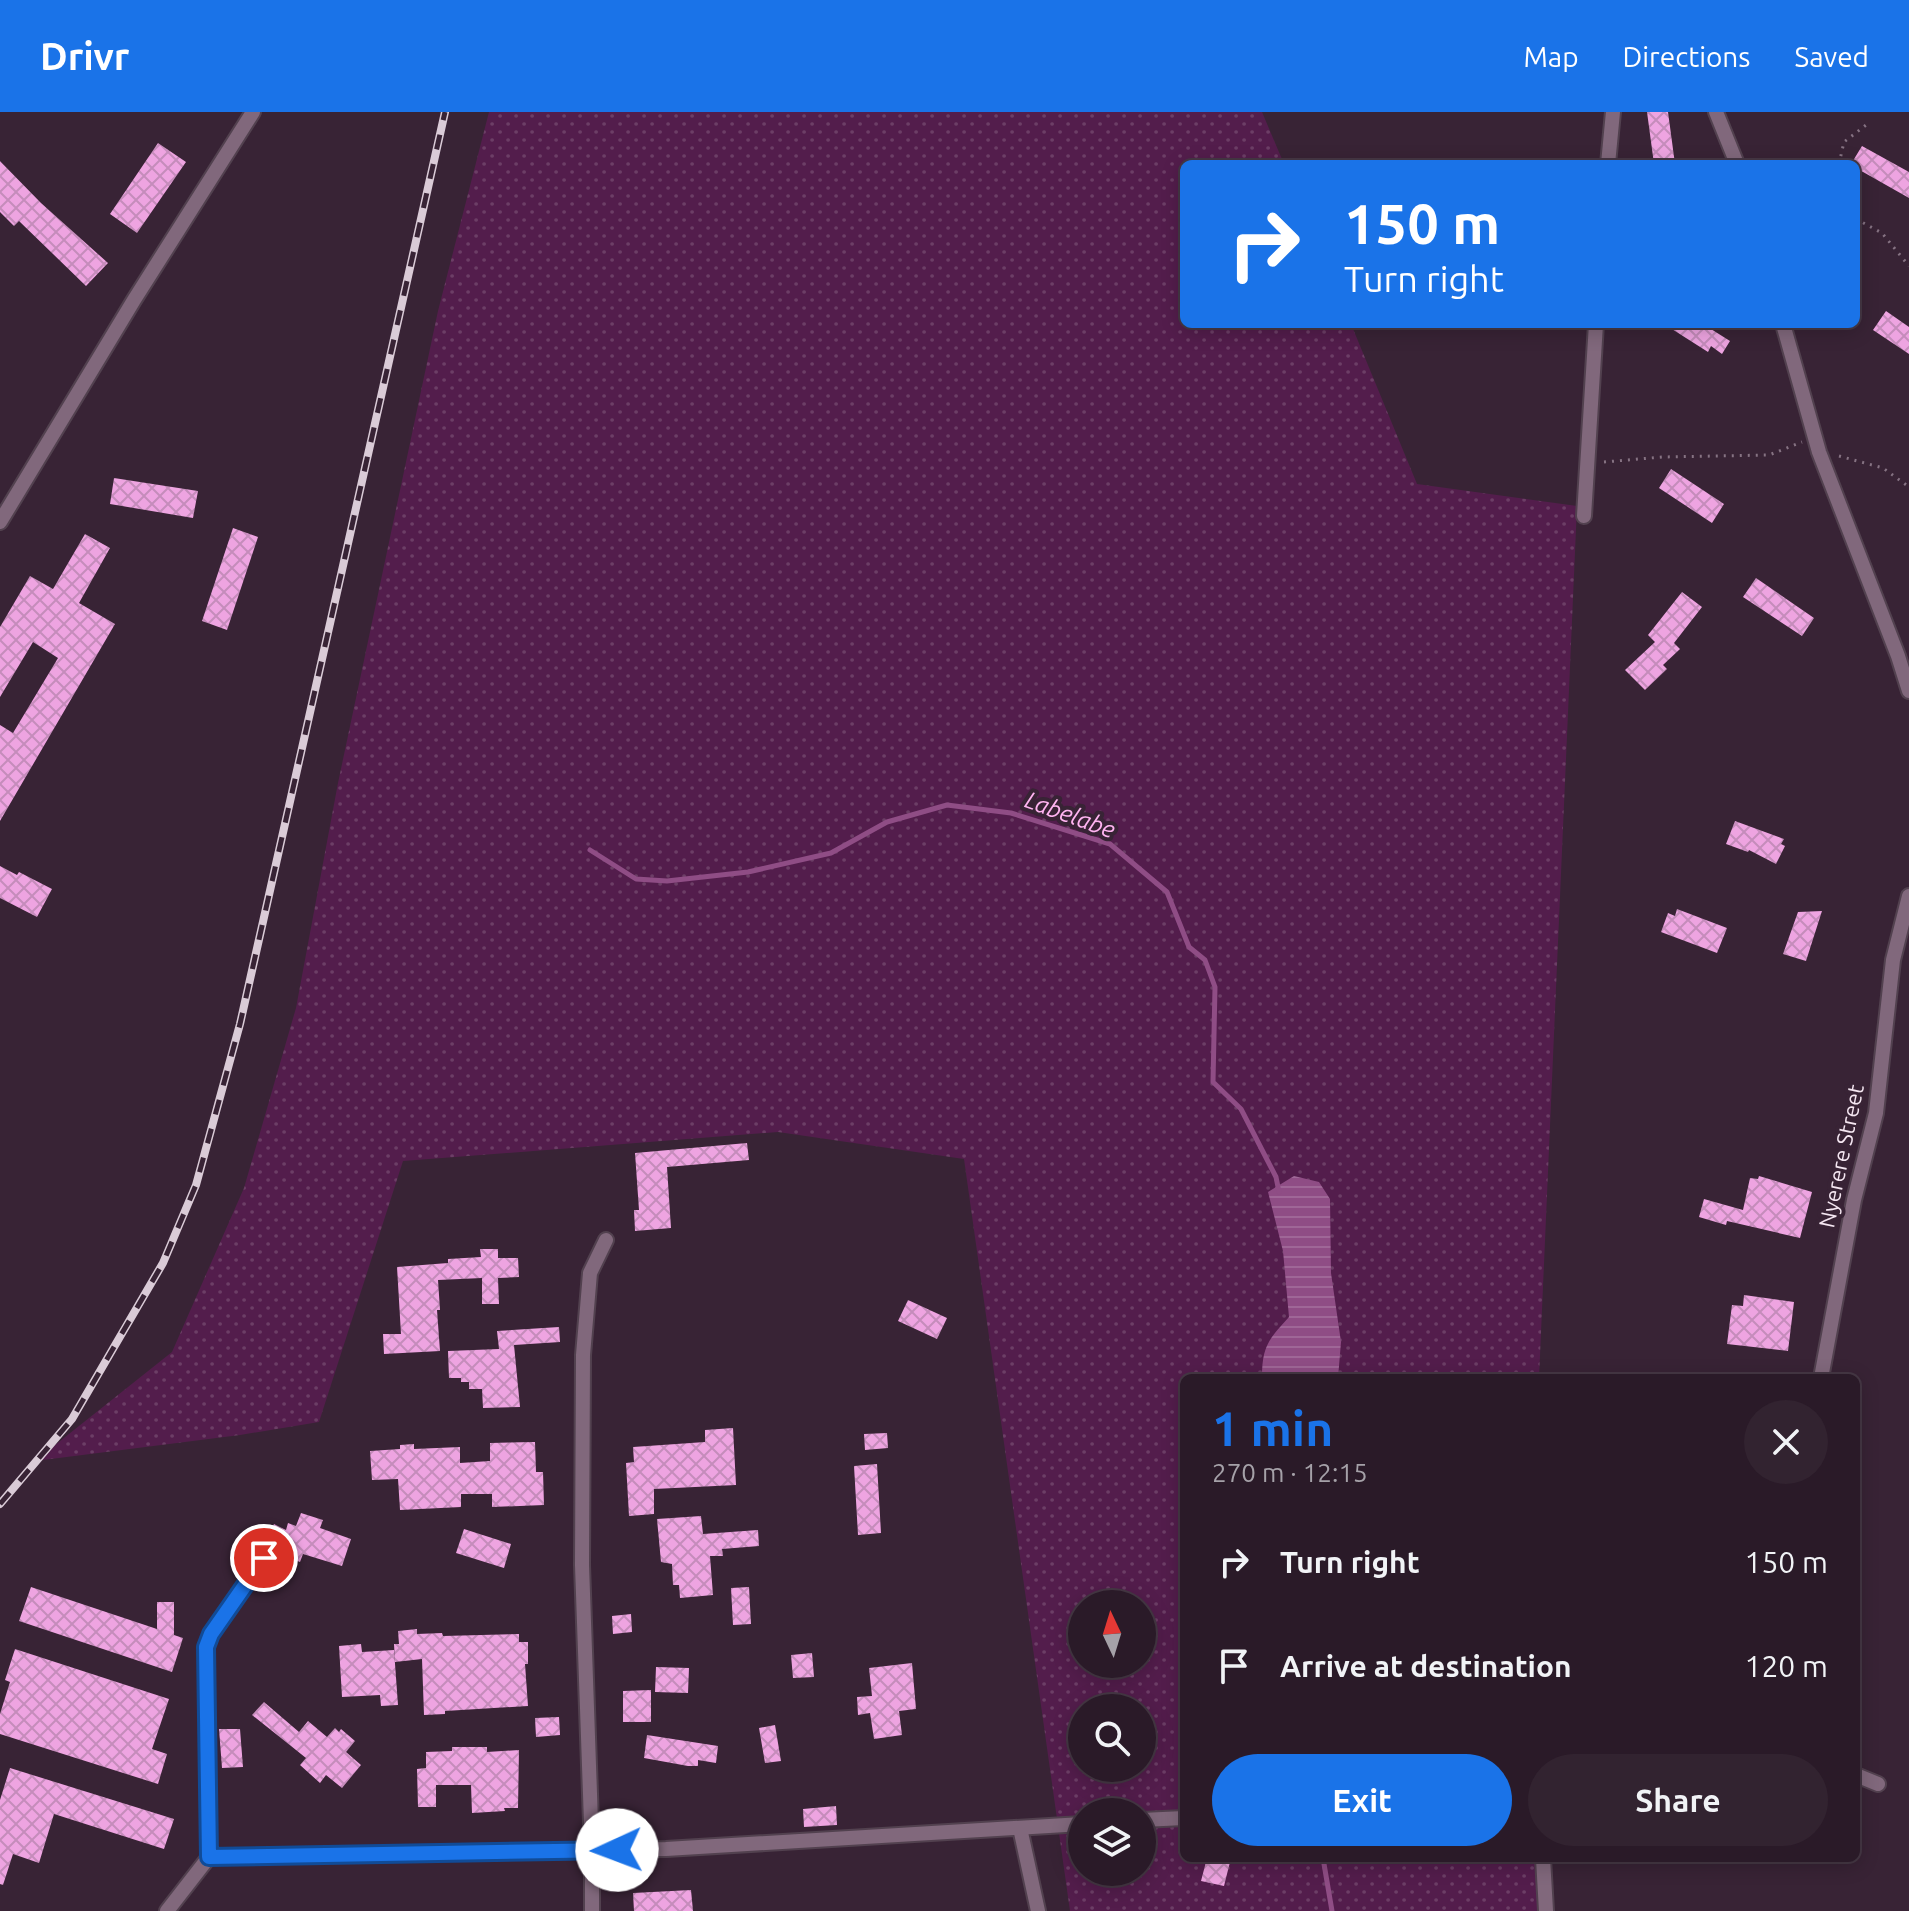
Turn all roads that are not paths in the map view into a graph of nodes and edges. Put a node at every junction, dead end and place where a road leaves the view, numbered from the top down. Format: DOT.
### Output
graph roads {
  1 [pos="253,112"];
  2 [pos="1613,112"];
  3 [pos="1716,112"];
  4 [pos="1608,160"];
  5 [pos="1735,160"];
  6 [pos="1596,328"];
  7 [pos="1784,328"];
  8 [pos="1584,516"];
  9 [pos="0,522"];
  10 [pos="1904,659"];
  11 [pos="1909,691"];
  12 [pos="1909,896"];
  13 [pos="606,1240"];
  14 [pos="1822,1374"];
  15 [pos="264,1558"];
  16 [pos="1860,1777"];
  17 [pos="1878,1784"];
  18 [pos="1180,1818"];
  19 [pos="1156,1819"];
  20 [pos="1068,1825"];
  21 [pos="1020,1828"];
  22 [pos="592,1851"];
  23 [pos="209,1857"];
  24 [pos="1543,1862"];
  25 [pos="167,1911"];
  26 [pos="592,1911"];
  27 [pos="1038,1911"];
  28 [pos="1546,1911"];
  1 -- 9 [label="street"];
  2 -- 4 [label="street"];
  3 -- 5 [label="street"];
  6 -- 8 [label="street"];
  7 -- 10 [label="street"];
  10 -- 11 [label="street"];
  12 -- 14 [label="street, Nyerere Street"];
  13 -- 22 [label="street"];
  15 -- 23 [label="street"];
  16 -- 17 [label="street"];
  18 -- 19 [label="street"];
  20 -- 21 [label="street"];
  21 -- 22 [label="street"];
  21 -- 27 [label="street"];
  22 -- 23 [label="street"];
  22 -- 26 [label="street"];
  23 -- 25 [label="street"];
  24 -- 28 [label="street"];
}
